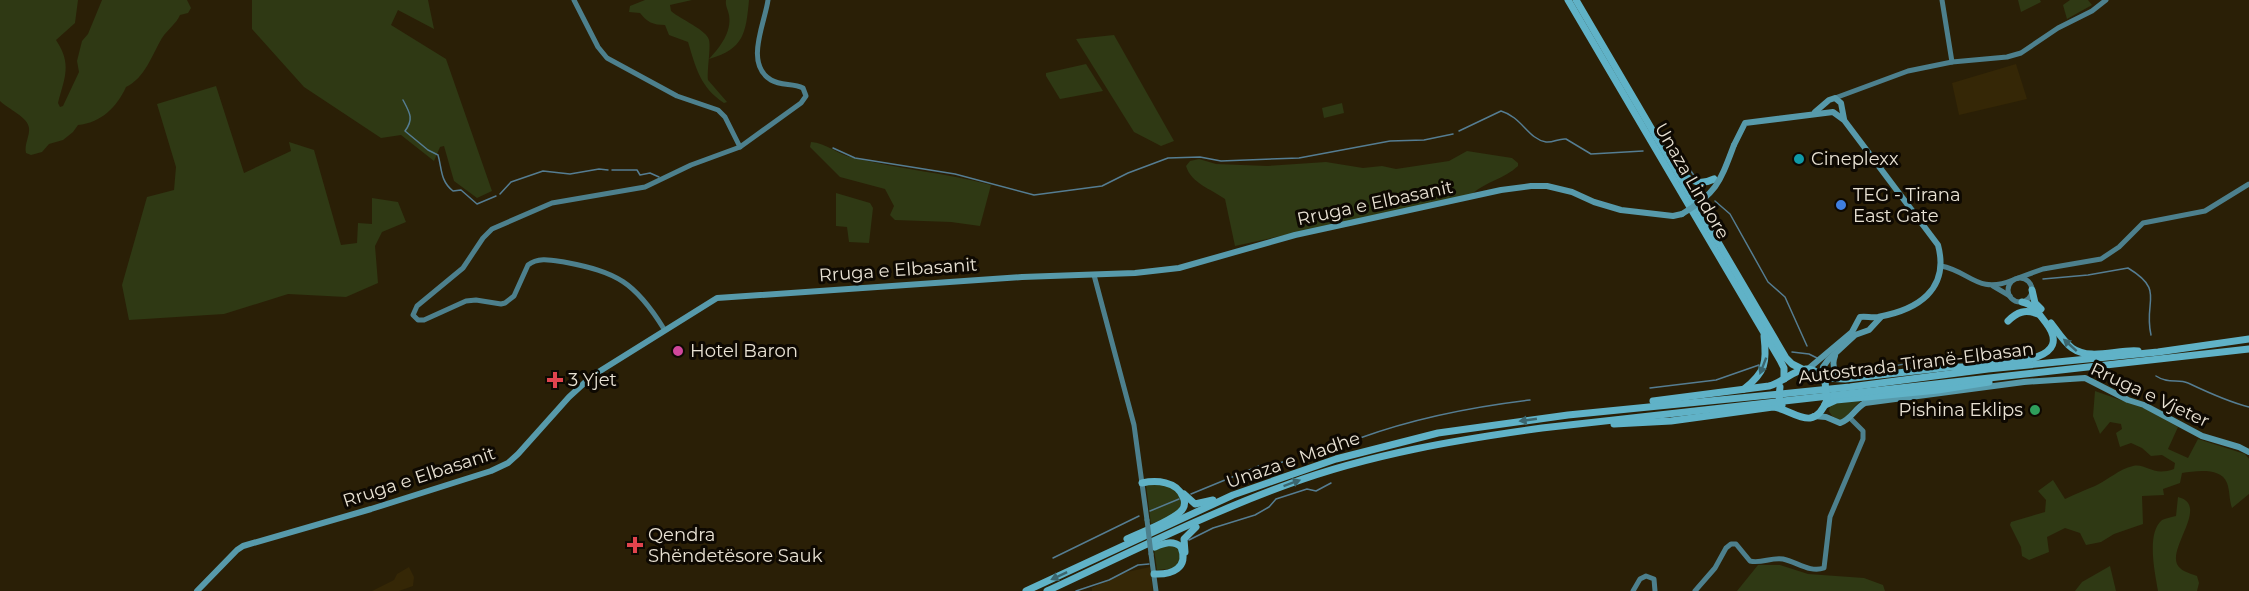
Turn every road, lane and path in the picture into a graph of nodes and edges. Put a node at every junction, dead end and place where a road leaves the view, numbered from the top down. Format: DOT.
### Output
graph roads {
  1 [pos="574,0"];
  2 [pos="768,0"];
  3 [pos="1568,0"];
  4 [pos="1576,0"];
  5 [pos="1942,0"];
  6 [pos="2106,0"];
  7 [pos="1952,62"];
  8 [pos="1848,94"];
  9 [pos="1835,98"];
  10 [pos="1827,103"];
  11 [pos="1841,106"];
  12 [pos="1832,112"];
  13 [pos="1814,114"];
  14 [pos="1844,120"];
  15 [pos="1648,123"];
  16 [pos="740,147"];
  17 [pos="1714,179"];
  18 [pos="2249,184"];
  19 [pos="1941,266"];
  20 [pos="2041,269"];
  21 [pos="1094,275"];
  22 [pos="2015,279"];
  23 [pos="1989,285"];
  24 [pos="2032,290"];
  25 [pos="2010,296"];
  26 [pos="2022,302"];
  27 [pos="2040,316"];
  28 [pos="2008,321"];
  29 [pos="1870,322"];
  30 [pos="1856,324"];
  31 [pos="664,329"];
  32 [pos="1863,332"];
  33 [pos="1764,334"];
  34 [pos="2249,339"];
  35 [pos="2249,349"];
  36 [pos="1836,352"];
  37 [pos="2146,354"];
  38 [pos="2024,365"];
  39 [pos="1950,367"];
  40 [pos="1804,369"];
  41 [pos="2032,372"];
  42 [pos="1855,378"];
  43 [pos="1823,379"];
  44 [pos="1783,382"];
  45 [pos="1742,390"];
  46 [pos="1826,403"];
  47 [pos="1784,408"];
  48 [pos="1586,413"];
  49 [pos="1814,416"];
  50 [pos="1830,418"];
  51 [pos="1850,418"];
  52 [pos="1588,423"];
  53 [pos="2249,452"];
  54 [pos="1142,480"];
  55 [pos="1233,495"];
  56 [pos="1238,504"];
  57 [pos="1091,560"];
  58 [pos="1094,569"];
  59 [pos="1155,577"];
  60 [pos="197,591"];
  61 [pos="1026,591"];
  62 [pos="1047,591"];
  63 [pos="1156,591"];
  64 [pos="1633,591"];
  65 [pos="1655,591"];
  66 [pos="1695,591"];
  1 -- 16 [label="street"];
  2 -- 16 [label="street"];
  3 -- 33 [label="highway, Unaza Lindore"];
  4 -- 15 [label="highway, Unaza Lindore"];
  5 -- 7 [label="street"];
  6 -- 7 [label="street"];
  7 -- 8 [label="street"];
  8 -- 9 [label="street"];
  8 -- 11 [label="street"];
  9 -- 10 [label="main road"];
  9 -- 11 [label="main road"];
  10 -- 12 [label="main road"];
  10 -- 13 [label="main road"];
  11 -- 12 [label="main road"];
  11 -- 14 [label="main road"];
  12 -- 13 [label="main road"];
  12 -- 14 [label="main road"];
  13 -- 21 [label="main road, Rruga e Elbasanit, bridge"];
  14 -- 19 [label="main road"];
  15 -- 17 [label="highway"];
  15 -- 40 [label="highway, Unaza Lindore"];
  16 -- 31 [label="street"];
  18 -- 20 [label="street"];
  19 -- 23 [label="street"];
  19 -- 29 [label="main road"];
  20 -- 22 [label="street"];
  20 -- 24 [label="street"];
  21 -- 31 [label="main road, Rruga e Elbasanit"];
  21 -- 54 [label="street"];
  22 -- 23 [label="street"];
  22 -- 24 [label="street"];
  22 -- 25 [label="street"];
  23 -- 25 [label="street"];
  24 -- 26 [label="street"];
  37 -- 24 [label="highway, one-way"];
  25 -- 26 [label="street"];
  26 -- 27 [label="highway"];
  27 -- 28 [label="highway"];
  27 -- 39 [label="highway"];
  29 -- 30 [label="main road"];
  29 -- 32 [label="main road"];
  30 -- 32 [label="main road"];
  30 -- 40 [label="main road"];
  31 -- 60 [label="main road, Rruga e Elbasanit"];
  32 -- 36 [label="main road"];
  33 -- 44 [label="highway, Unaza Lindore"];
  33 -- 45 [label="highway, one-way"];
  34 -- 37 [label="highway, Autostrada Tiranë-Elbasan"];
  35 -- 41 [label="highway, Autostrada Tiranë-Elbasan"];
  36 -- 42 [label="main road"];
  36 -- 43 [label="main road"];
  37 -- 38 [label="highway, Autostrada Tiranë-Elbasan"];
  38 -- 39 [label="highway"];
  38 -- 48 [label="highway, Autostrada Tiranë-Elbasan"];
  39 -- 42 [label="highway"];
  40 -- 43 [label="highway"];
  40 -- 44 [label="highway"];
  41 -- 46 [label="highway"];
  41 -- 52 [label="highway, Autostrada Tiranë-Elbasan"];
  42 -- 43 [label="highway"];
  43 -- 46 [label="highway, bridge"];
  44 -- 45 [label="highway"];
  44 -- 47 [label="highway, bridge"];
  45 -- 48 [label="highway"];
  46 -- 49 [label="highway"];
  46 -- 50 [label="main road"];
  47 -- 49 [label="highway"];
  47 -- 52 [label="highway"];
  48 -- 55 [label="highway, Unaza e Madhe, one-way"];
  49 -- 50 [label="main road"];
  50 -- 51 [label="main road"];
  51 -- 53 [label="main road, Rruga e Vjeter"];
  51 -- 66 [label="street"];
  56 -- 52 [label="highway, Unaza e Madhe, one-way"];
  54 -- 55 [label="highway"];
  54 -- 57 [label="highway"];
  54 -- 59 [label="street, bridge"];
  55 -- 57 [label="highway, Unaza e Madhe"];
  56 -- 58 [label="highway, Unaza e Madhe"];
  56 -- 59 [label="highway"];
  57 -- 61 [label="highway, Unaza e Madhe, one-way"];
  58 -- 59 [label="highway"];
  58 -- 62 [label="highway, Unaza e Madhe"];
  59 -- 63 [label="street"];
  64 -- 65 [label="street"];
}
